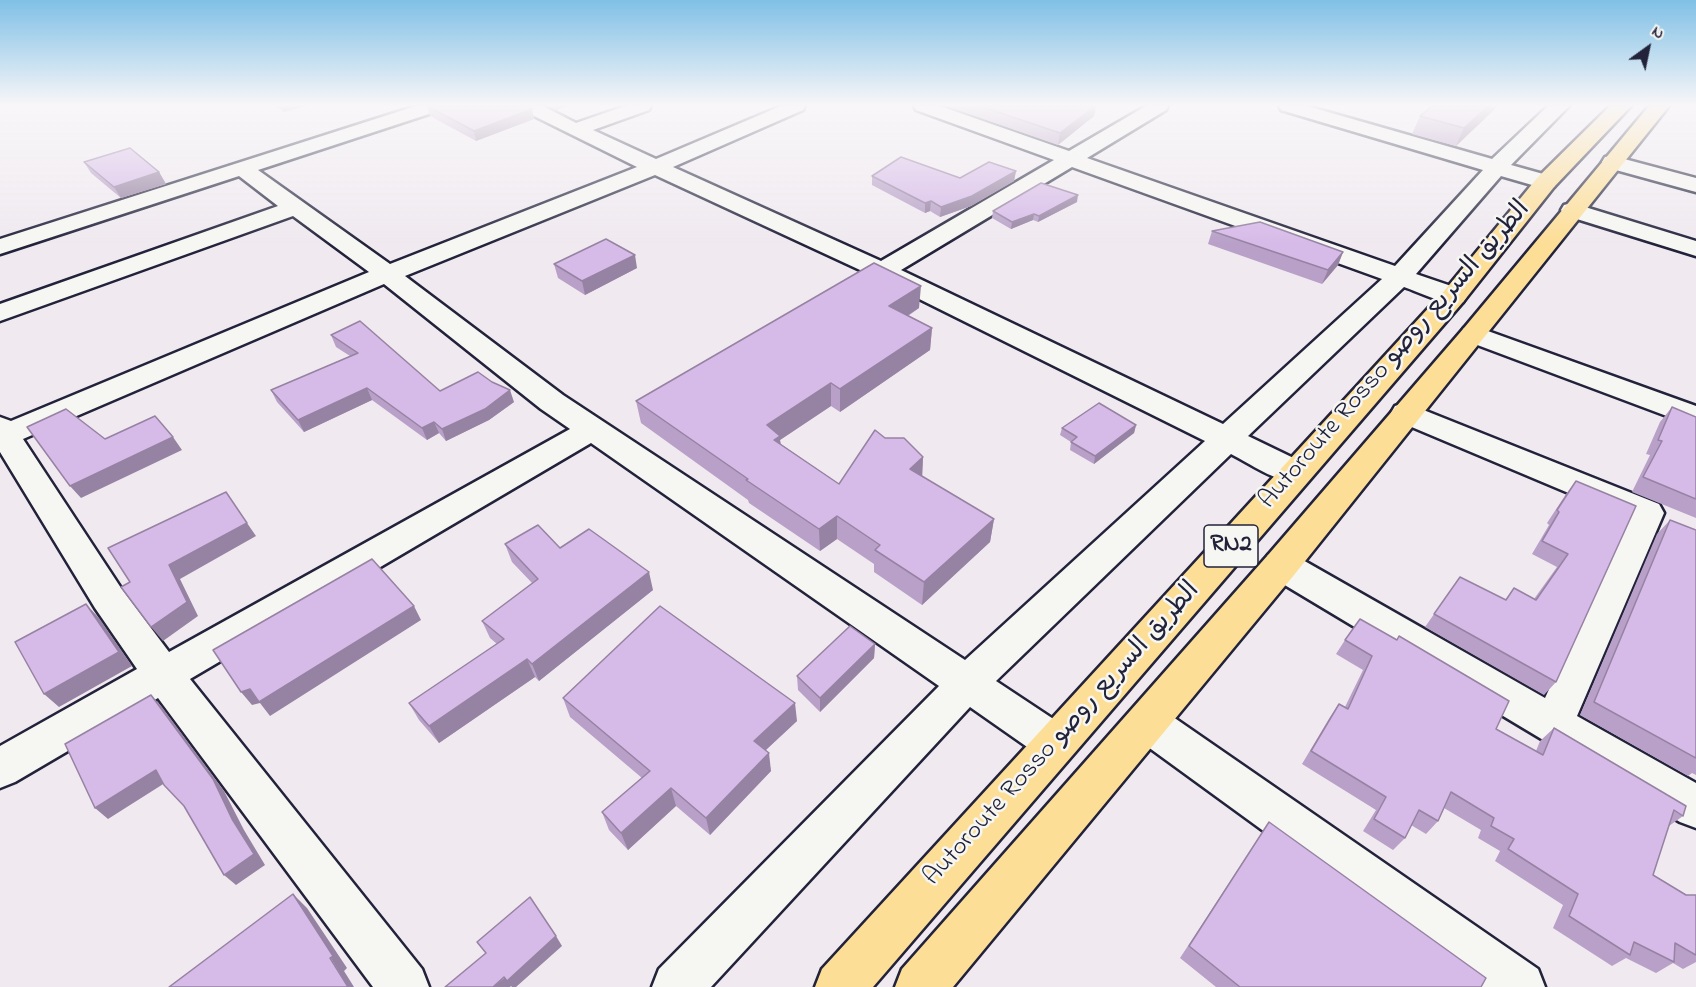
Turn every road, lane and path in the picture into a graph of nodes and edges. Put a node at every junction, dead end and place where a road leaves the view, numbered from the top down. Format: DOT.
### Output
graph roads {
  1 [pos="291,152"];
  2 [pos="623,152"];
  3 [pos="690,152"];
  4 [pos="1051,152"];
  5 [pos="1078,152"];
  6 [pos="1446,152"];
  7 [pos="1512,152"];
  8 [pos="1576,152"];
  9 [pos="1622,152"];
  10 [pos="1068,158"];
  11 [pos="1614,162"];
  12 [pos="655,167"];
  13 [pos="1497,167"];
  14 [pos="241,168"];
  15 [pos="1546,182"];
  16 [pos="1696,185"];
  17 [pos="297,207"];
  18 [pos="1572,210"];
  19 [pos="0,247"];
  20 [pos="1696,249"];
  21 [pos="882,271"];
  22 [pos="387,274"];
  23 [pos="1400,277"];
  24 [pos="1454,296"];
  25 [pos="0,313"];
  26 [pos="1474,334"];
  27 [pos="1406,413"];
  28 [pos="1696,417"];
  29 [pos="593,429"];
  30 [pos="2,433"];
  31 [pos="1229,440"];
  32 [pos="1297,472"];
  33 [pos="1281,565"];
  34 [pos="164,676"];
  35 [pos="968,683"];
  36 [pos="1148,723"];
  37 [pos="1553,724"];
  38 [pos="1055,742"];
  39 [pos="0,768"];
  40 [pos="1696,807"];
  41 [pos="1496,980"];
  42 [pos="404,987"];
  43 [pos="677,987"];
  44 [pos="840,987"];
  45 [pos="920,987"];
  1 -- 14 [label="street"];
  2 -- 12 [label="street"];
  3 -- 12 [label="street"];
  4 -- 10 [label="street"];
  5 -- 10 [label="street"];
  6 -- 13 [label="street"];
  7 -- 13 [label="street"];
  8 -- 15 [label="highway, Autoroute Rosso الطريق السريع روصو / RN2"];
  9 -- 11 [label="highway, Autoroute Rosso الطريق السريع روصو / RN2"];
  10 -- 21 [label="street"];
  10 -- 23 [label="street"];
  11 -- 16 [label="street"];
  11 -- 18 [label="highway, Autoroute Rosso الطريق السريع روصو / RN2"];
  12 -- 21 [label="street"];
  12 -- 22 [label="street"];
  13 -- 15 [label="street"];
  13 -- 23 [label="street"];
  14 -- 17 [label="street"];
  14 -- 19 [label="street"];
  15 -- 24 [label="highway, Autoroute Rosso الطريق السريع روصو / RN2"];
  17 -- 22 [label="street"];
  17 -- 25 [label="street"];
  18 -- 20 [label="street"];
  18 -- 26 [label="highway, Autoroute Rosso الطريق السريع روصو / RN2"];
  21 -- 31 [label="street"];
  22 -- 29 [label="street"];
  22 -- 30 [label="street"];
  23 -- 24 [label="street"];
  23 -- 31 [label="street"];
  24 -- 32 [label="highway, Autoroute Rosso الطريق السريع روصو / RN2"];
  26 -- 27 [label="highway, Autoroute Rosso الطريق السريع روصو / RN2"];
  26 -- 28 [label="street"];
  27 -- 33 [label="highway, Autoroute Rosso الطريق السريع روصو / RN2"];
  27 -- 37 [label="street"];
  29 -- 34 [label="street"];
  29 -- 35 [label="street"];
  30 -- 34 [label="street"];
  31 -- 32 [label="street"];
  31 -- 35 [label="street"];
  32 -- 38 [label="highway, Autoroute Rosso الطريق السريع روصو / RN2"];
  33 -- 36 [label="highway, Autoroute Rosso الطريق السريع روصو / RN2"];
  33 -- 37 [label="street"];
  34 -- 39 [label="street"];
  34 -- 42 [label="street"];
  35 -- 38 [label="street"];
  35 -- 43 [label="street"];
  36 -- 41 [label="street"];
  36 -- 45 [label="highway, Autoroute Rosso الطريق السريع روصو / RN2"];
  37 -- 40 [label="street"];
  38 -- 44 [label="highway, Autoroute Rosso الطريق السريع روصو / RN2"];
}
